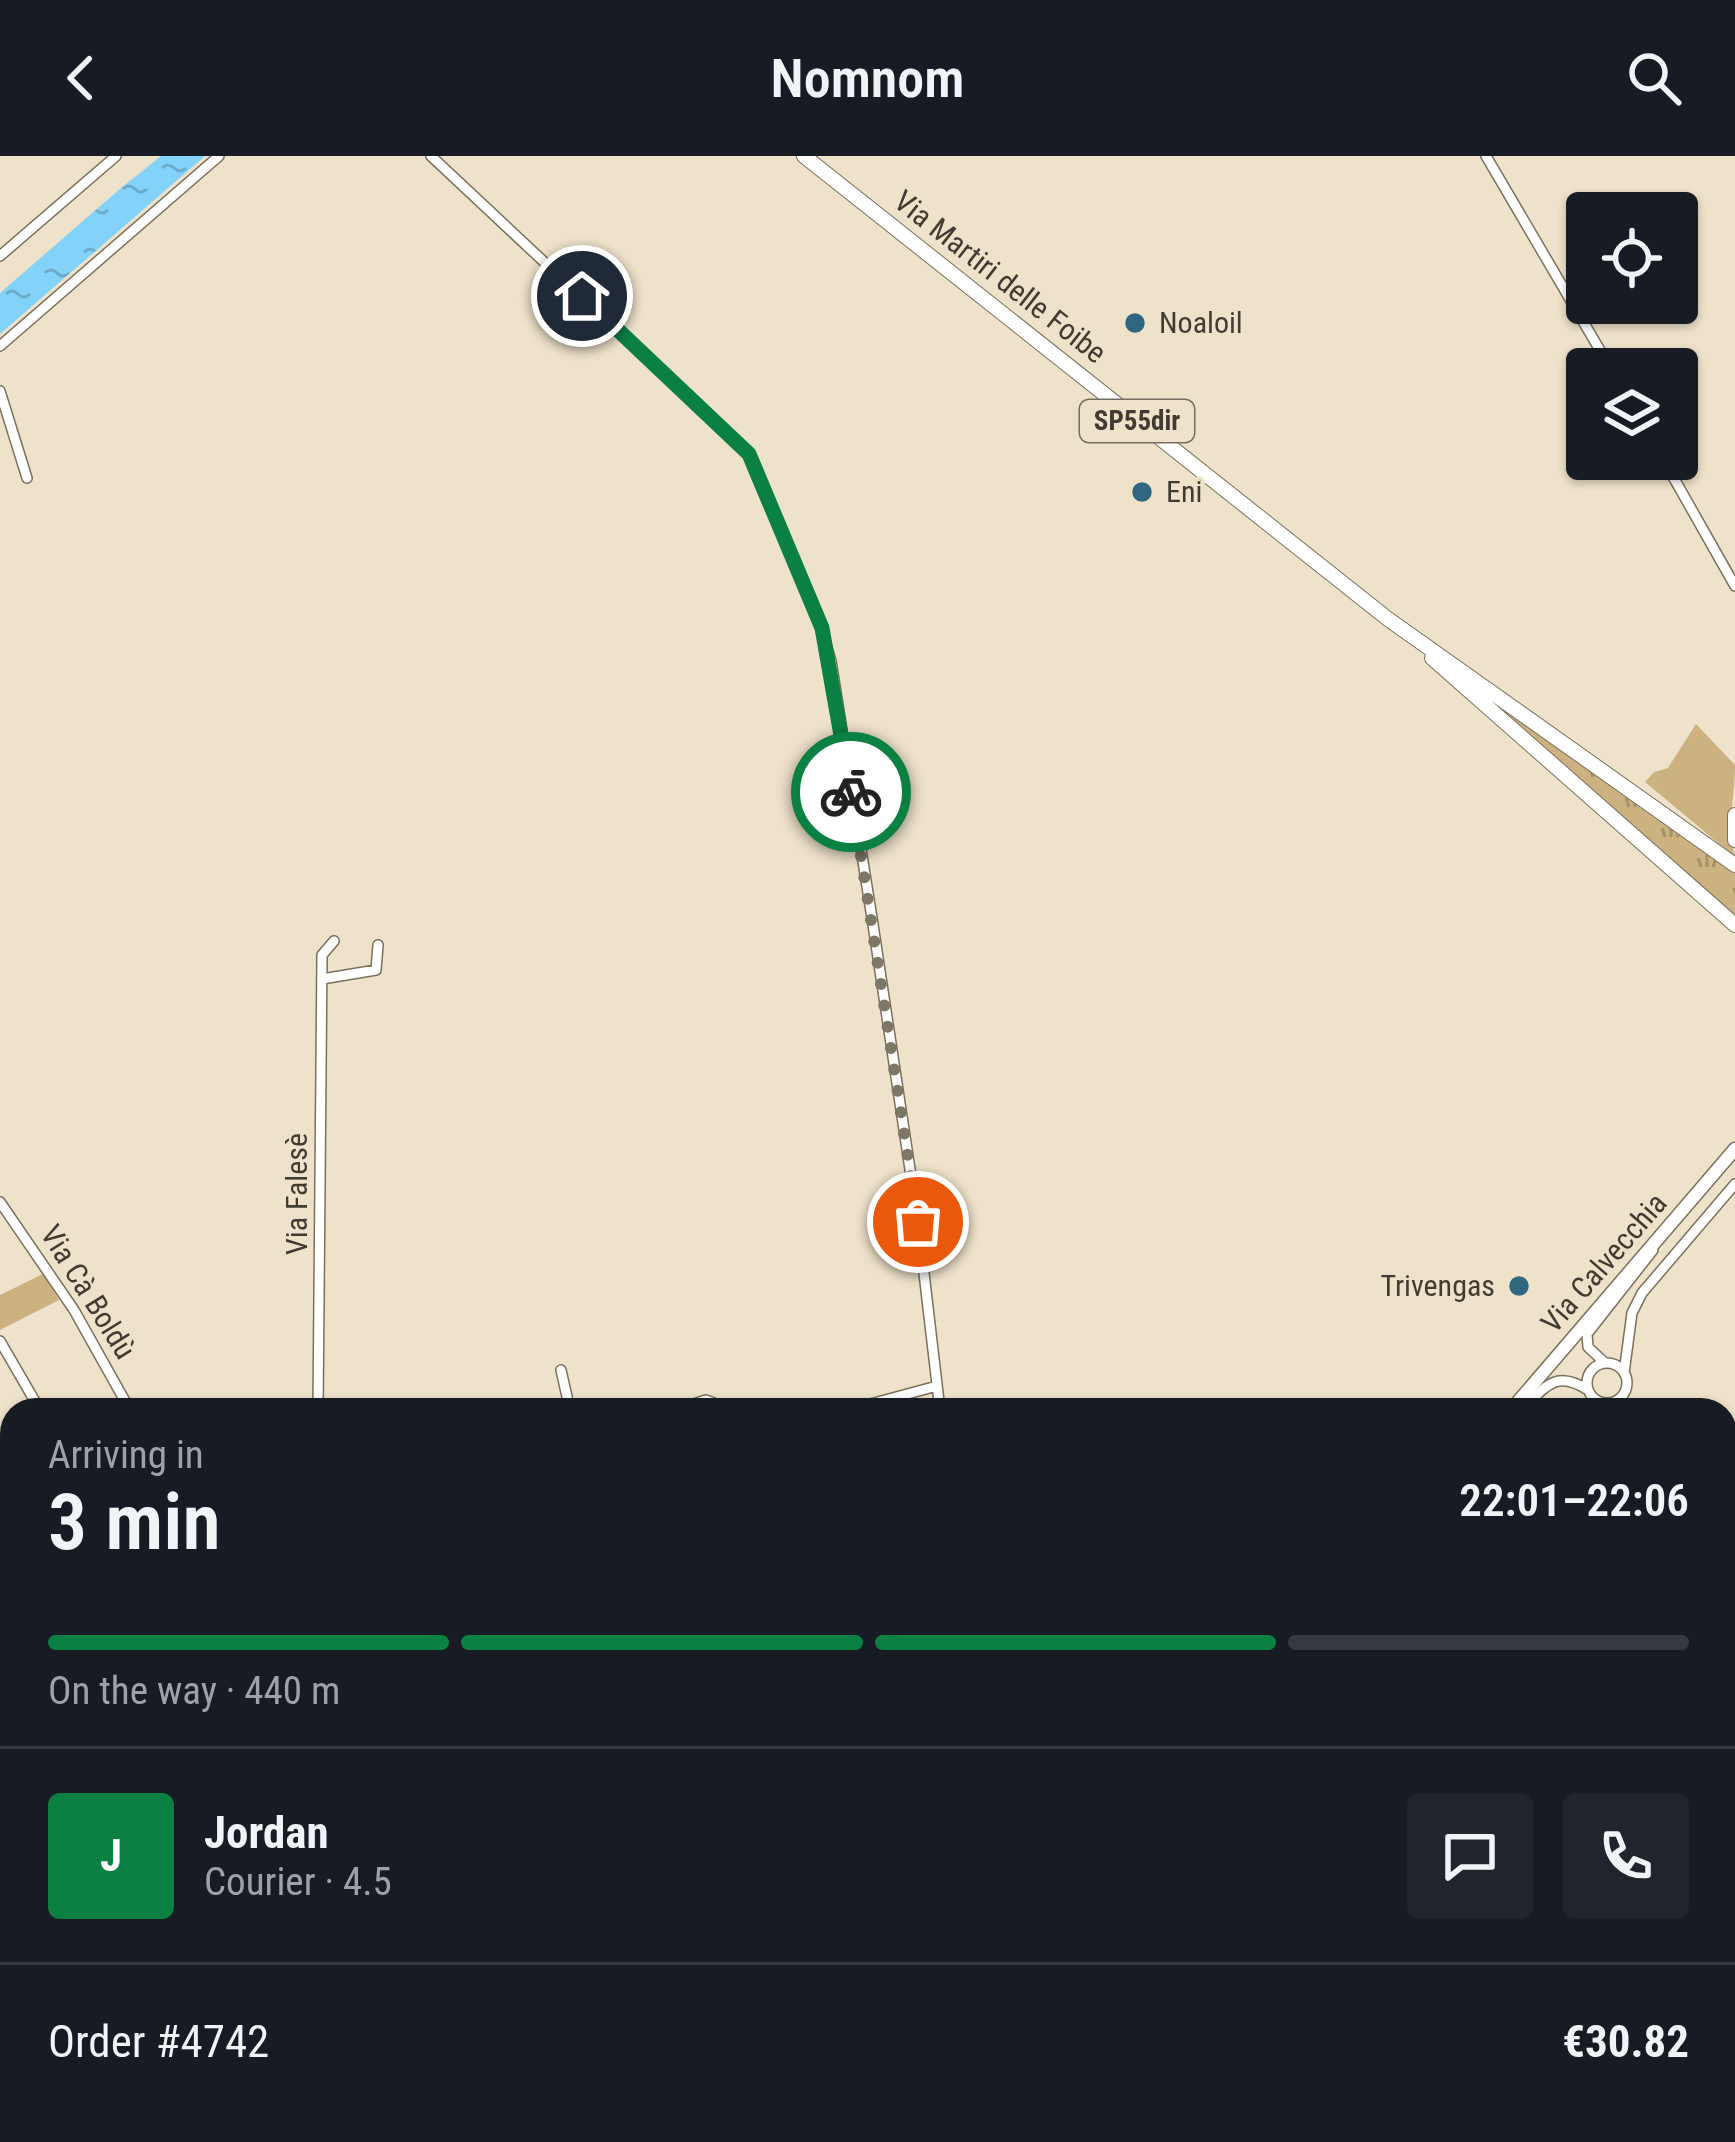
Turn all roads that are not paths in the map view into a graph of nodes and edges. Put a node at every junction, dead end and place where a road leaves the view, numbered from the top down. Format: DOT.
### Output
graph roads {
  1 [pos="116,156"];
  2 [pos="219,156"];
  3 [pos="431,156"];
  4 [pos="804,156"];
  5 [pos="1486,156"];
  6 [pos="0,256"];
  7 [pos="0,346"];
  8 [pos="1599,348"];
  9 [pos="0,391"];
  10 [pos="27,478"];
  11 [pos="1675,480"];
  12 [pos="1735,586"];
  13 [pos="1388,619"];
  14 [pos="1735,815"];
  15 [pos="1735,840"];
  16 [pos="1735,865"];
  17 [pos="1735,925"];
  18 [pos="334,941"];
  19 [pos="312,943"];
  20 [pos="378,945"];
  21 [pos="322,956"];
  22 [pos="322,979"];
  23 [pos="1735,1149"];
  24 [pos="1735,1184"];
  25 [pos="0,1202"];
  26 [pos="1665,1228"];
  27 [pos="0,1341"];
  28 [pos="1626,1342"];
  29 [pos="1607,1363"];
  30 [pos="561,1370"];
  31 [pos="1624,1372"];
  32 [pos="938,1386"];
  33 [pos="1588,1390"];
  34 [pos="1622,1396"];
  35 [pos="33,1398"];
  36 [pos="123,1398"];
  37 [pos="318,1398"];
  38 [pos="567,1398"];
  39 [pos="893,1398"];
  40 [pos="939,1398"];
  41 [pos="1520,1398"];
  42 [pos="1534,1398"];
  43 [pos="1597,1398"];
  44 [pos="1619,1398"];
  1 -- 6 [label="street"];
  2 -- 7 [label="street"];
  3 -- 32 [label="street"];
  4 -- 13 [label="highway, Via Martiri delle Foibe / SP55dir"];
  5 -- 8 [label="street"];
  9 -- 10 [label="street"];
  11 -- 12 [label="street"];
  13 -- 16 [label="highway, Via Martiri delle Foibe / SP55dir"];
  13 -- 17 [label="highway, Via Martiri delle Foibe / SP55dir"];
  14 -- 15 [label="highway"];
  18 -- 21 [label="street"];
  19 -- 21 [label="street"];
  20 -- 22 [label="street"];
  21 -- 22 [label="street, Via Falesè"];
  22 -- 37 [label="street, Via Falesè"];
  23 -- 26 [label="main road, Via Calvecchia"];
  24 -- 28 [label="street"];
  25 -- 36 [label="street, Via Cà Boldù"];
  26 -- 29 [label="street"];
  26 -- 41 [label="main road, Via Calvecchia"];
  27 -- 35 [label="street"];
  28 -- 29 [label="street"];
  28 -- 31 [label="street"];
  29 -- 31 [label="street"];
  29 -- 33 [label="street"];
  30 -- 38 [label="street"];
  31 -- 34 [label="street"];
  32 -- 39 [label="street"];
  32 -- 40 [label="street"];
  33 -- 42 [label="street"];
  33 -- 43 [label="street"];
  34 -- 44 [label="street"];
}
